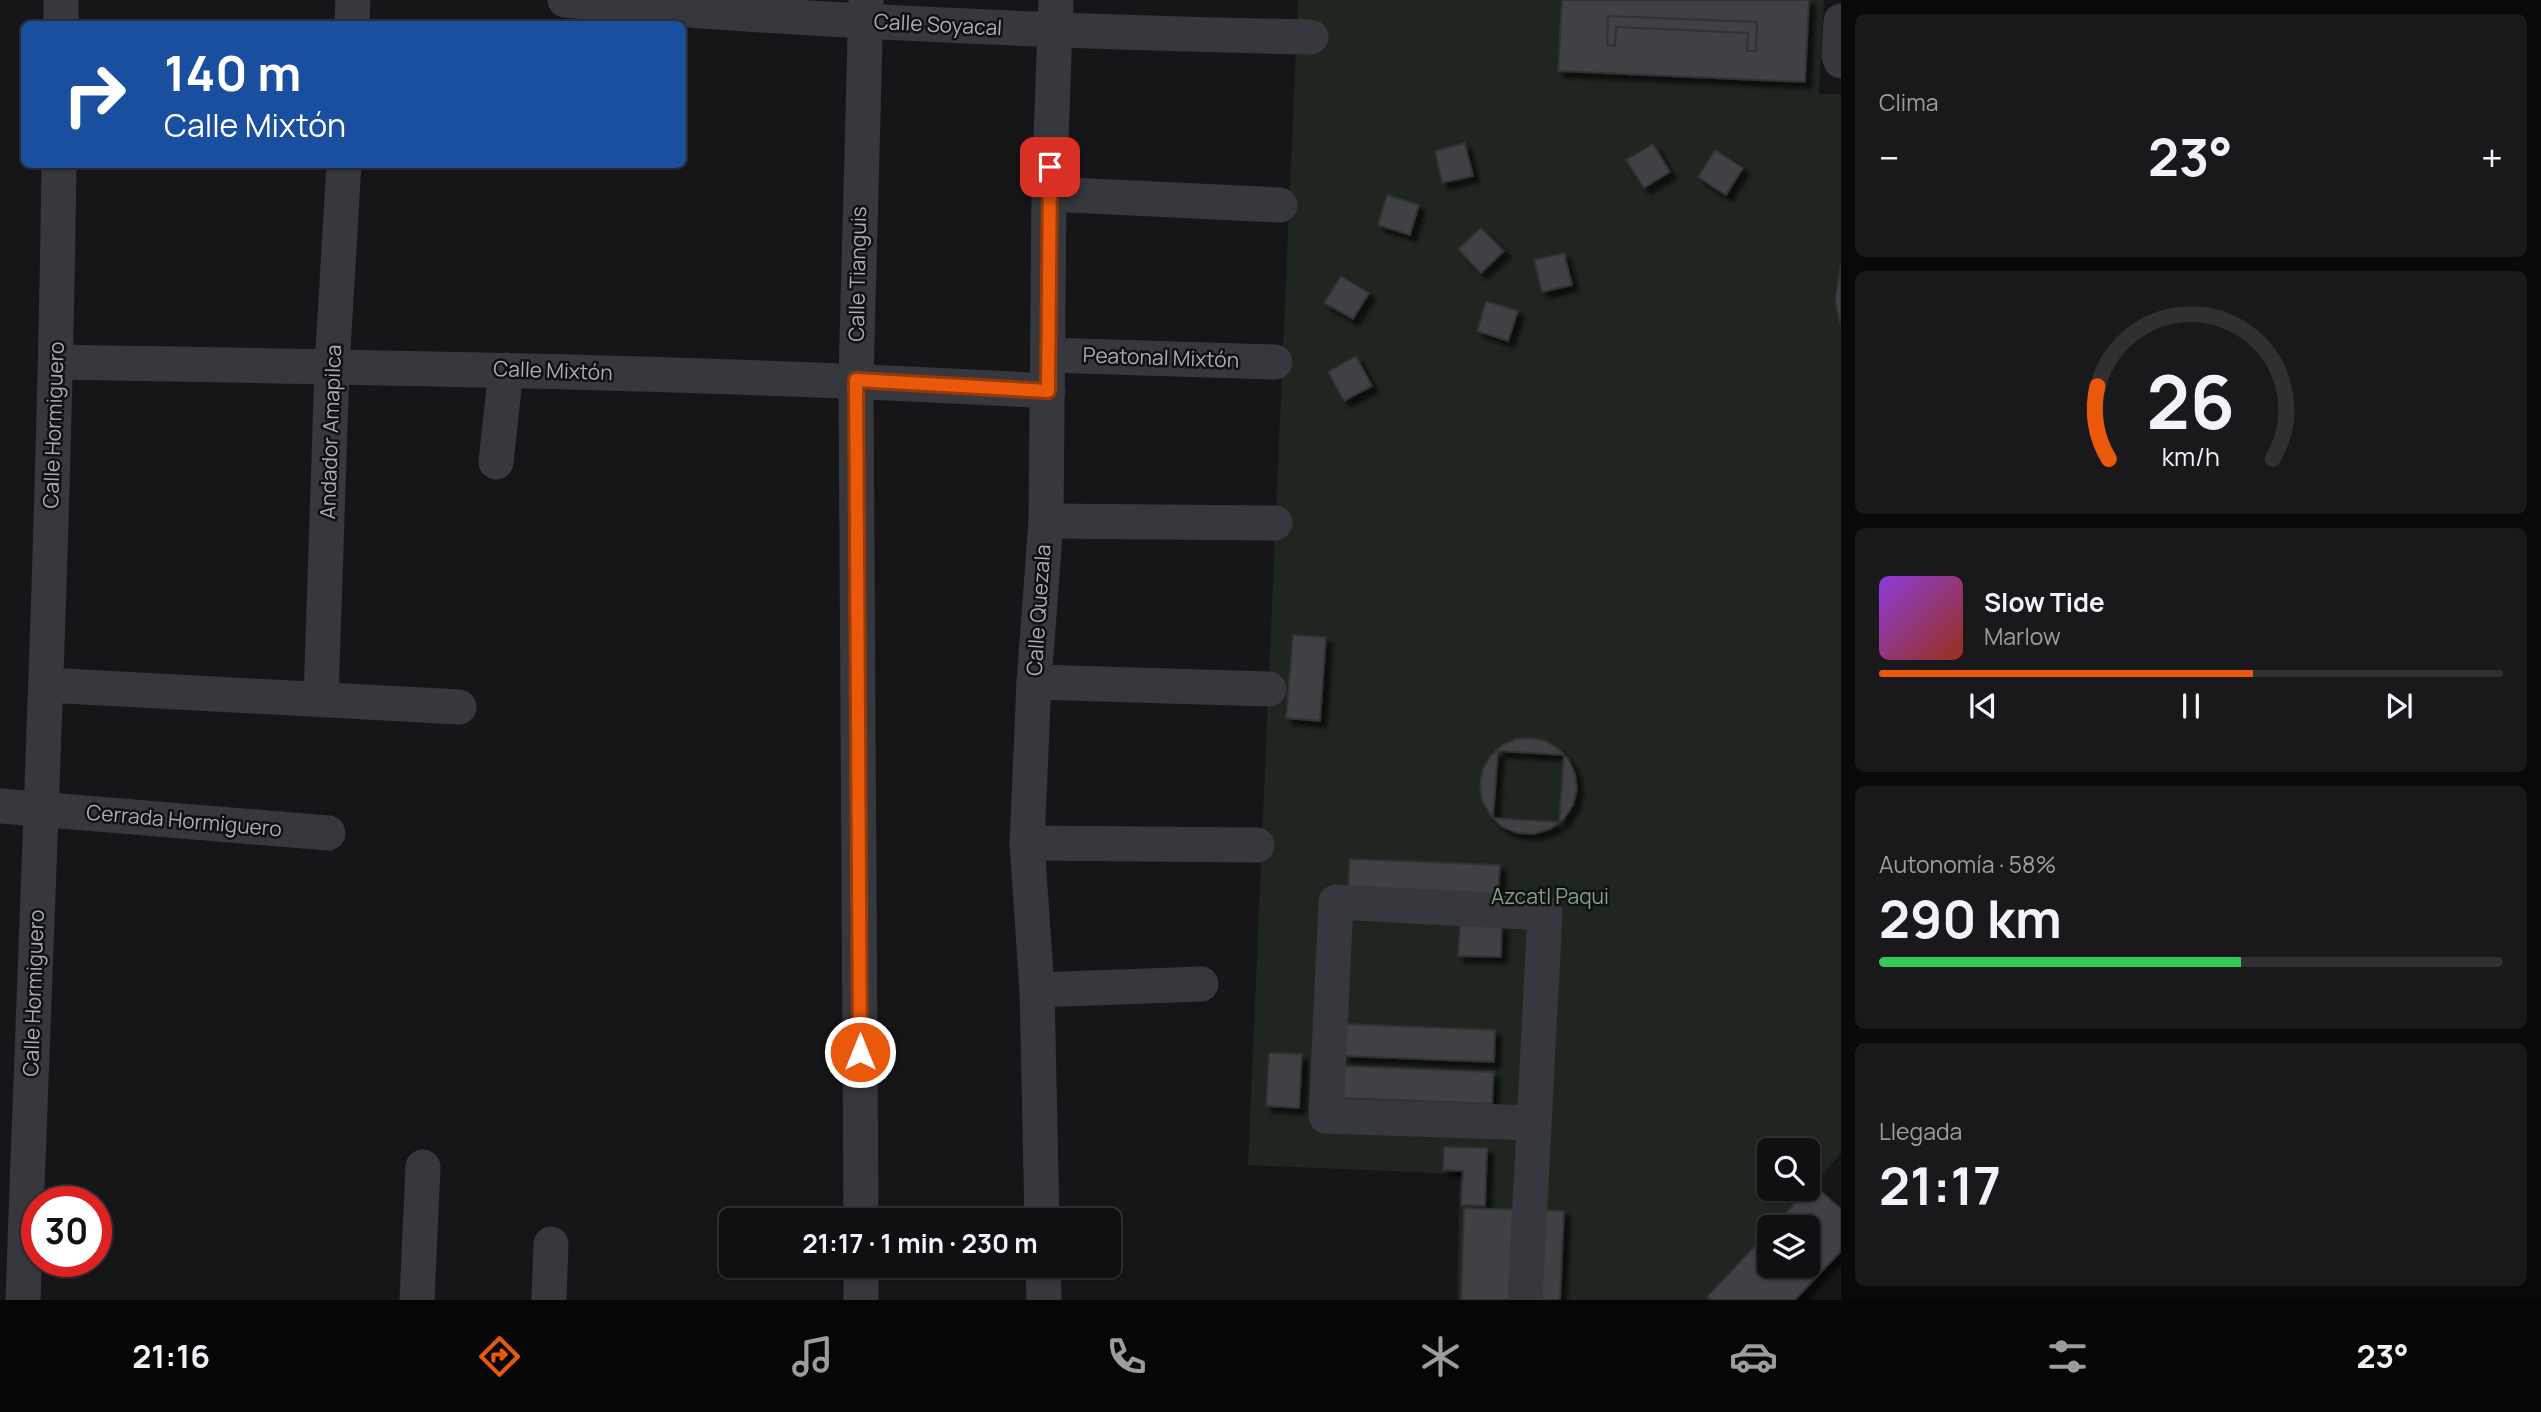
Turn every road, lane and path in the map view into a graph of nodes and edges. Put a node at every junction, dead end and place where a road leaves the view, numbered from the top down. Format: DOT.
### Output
graph roads {
  1 [pos="61,0"];
  2 [pos="353,0"];
  3 [pos="689,5"];
  4 [pos="578,9"];
  5 [pos="865,11"];
  6 [pos="1055,16"];
  7 [pos="61,21"];
  8 [pos="352,21"];
  9 [pos="1841,21"];
  10 [pos="1311,37"];
  11 [pos="1841,61"];
  12 [pos="59,168"];
  13 [pos="344,168"];
  14 [pos="1049,194"];
  15 [pos="1280,205"];
  16 [pos="1048,355"];
  17 [pos="57,362"];
  18 [pos="1275,362"];
  19 [pos="332,367"];
  20 [pos="506,370"];
  21 [pos="856,380"];
  22 [pos="1048,391"];
  23 [pos="496,462"];
  24 [pos="1046,521"];
  25 [pos="1275,523"];
  26 [pos="1034,682"];
  27 [pos="46,685"];
  28 [pos="1269,689"];
  29 [pos="321,699"];
  30 [pos="459,707"];
  31 [pos="0,806"];
  32 [pos="40,808"];
  33 [pos="328,833"];
  34 [pos="1027,843"];
  35 [pos="1257,845"];
  36 [pos="1201,984"];
  37 [pos="1037,990"];
  38 [pos="15,1119"];
  39 [pos="1532,1124"];
  40 [pos="423,1167"];
  41 [pos="861,1208"];
  42 [pos="1042,1208"];
  43 [pos="551,1244"];
  44 [pos="861,1278"];
  45 [pos="1043,1278"];
  46 [pos="23,1300"];
  47 [pos="417,1300"];
  48 [pos="549,1300"];
  49 [pos="861,1300"];
  50 [pos="1044,1300"];
  51 [pos="1525,1300"];
  1 -- 7 [label="street"];
  2 -- 8 [label="street"];
  3 -- 4 [label="street, Calle Soyacal"];
  3 -- 5 [label="street, Calle Soyacal"];
  5 -- 6 [label="street, Calle Soyacal"];
  5 -- 21 [label="street, Calle Tianguis"];
  6 -- 10 [label="street, Calle Soyacal"];
  6 -- 14 [label="street, Calle Quezala"];
  9 -- 11 [label="street"];
  12 -- 17 [label="street, Calle Hormiguero"];
  13 -- 19 [label="street, Andador Amapilca"];
  14 -- 15 [label="street"];
  14 -- 16 [label="street, Calle Quezala"];
  16 -- 18 [label="street, Peatonal Mixtón"];
  16 -- 22 [label="street, Calle Quezala"];
  17 -- 19 [label="street, Calle Mixtón"];
  17 -- 27 [label="street, Calle Hormiguero"];
  19 -- 20 [label="street, Calle Mixtón"];
  19 -- 29 [label="street, Andador Amapilca"];
  20 -- 21 [label="street, Calle Mixtón"];
  20 -- 23 [label="street"];
  21 -- 22 [label="street, Calle Mixtón"];
  21 -- 41 [label="street, Calle Tianguis"];
  22 -- 24 [label="street, Calle Quezala"];
  24 -- 25 [label="street"];
  24 -- 26 [label="street, Calle Quezala"];
  26 -- 28 [label="street"];
  26 -- 34 [label="street, Calle Quezala"];
  27 -- 29 [label="street"];
  27 -- 32 [label="street, Calle Hormiguero"];
  29 -- 30 [label="street"];
  31 -- 32 [label="street, Cerrada Hormiguero"];
  32 -- 33 [label="street, Cerrada Hormiguero"];
  32 -- 38 [label="street, Calle Hormiguero"];
  34 -- 35 [label="street"];
  34 -- 37 [label="street, Calle Quezala"];
  36 -- 37 [label="street"];
  37 -- 42 [label="street, Calle Quezala"];
  38 -- 46 [label="street, Calle Hormiguero"];
  39 -- 39 [label="street"];
  39 -- 51 [label="street"];
  40 -- 47 [label="street"];
  43 -- 48 [label="street"];
  44 -- 49 [label="street"];
  45 -- 50 [label="street"];
}
